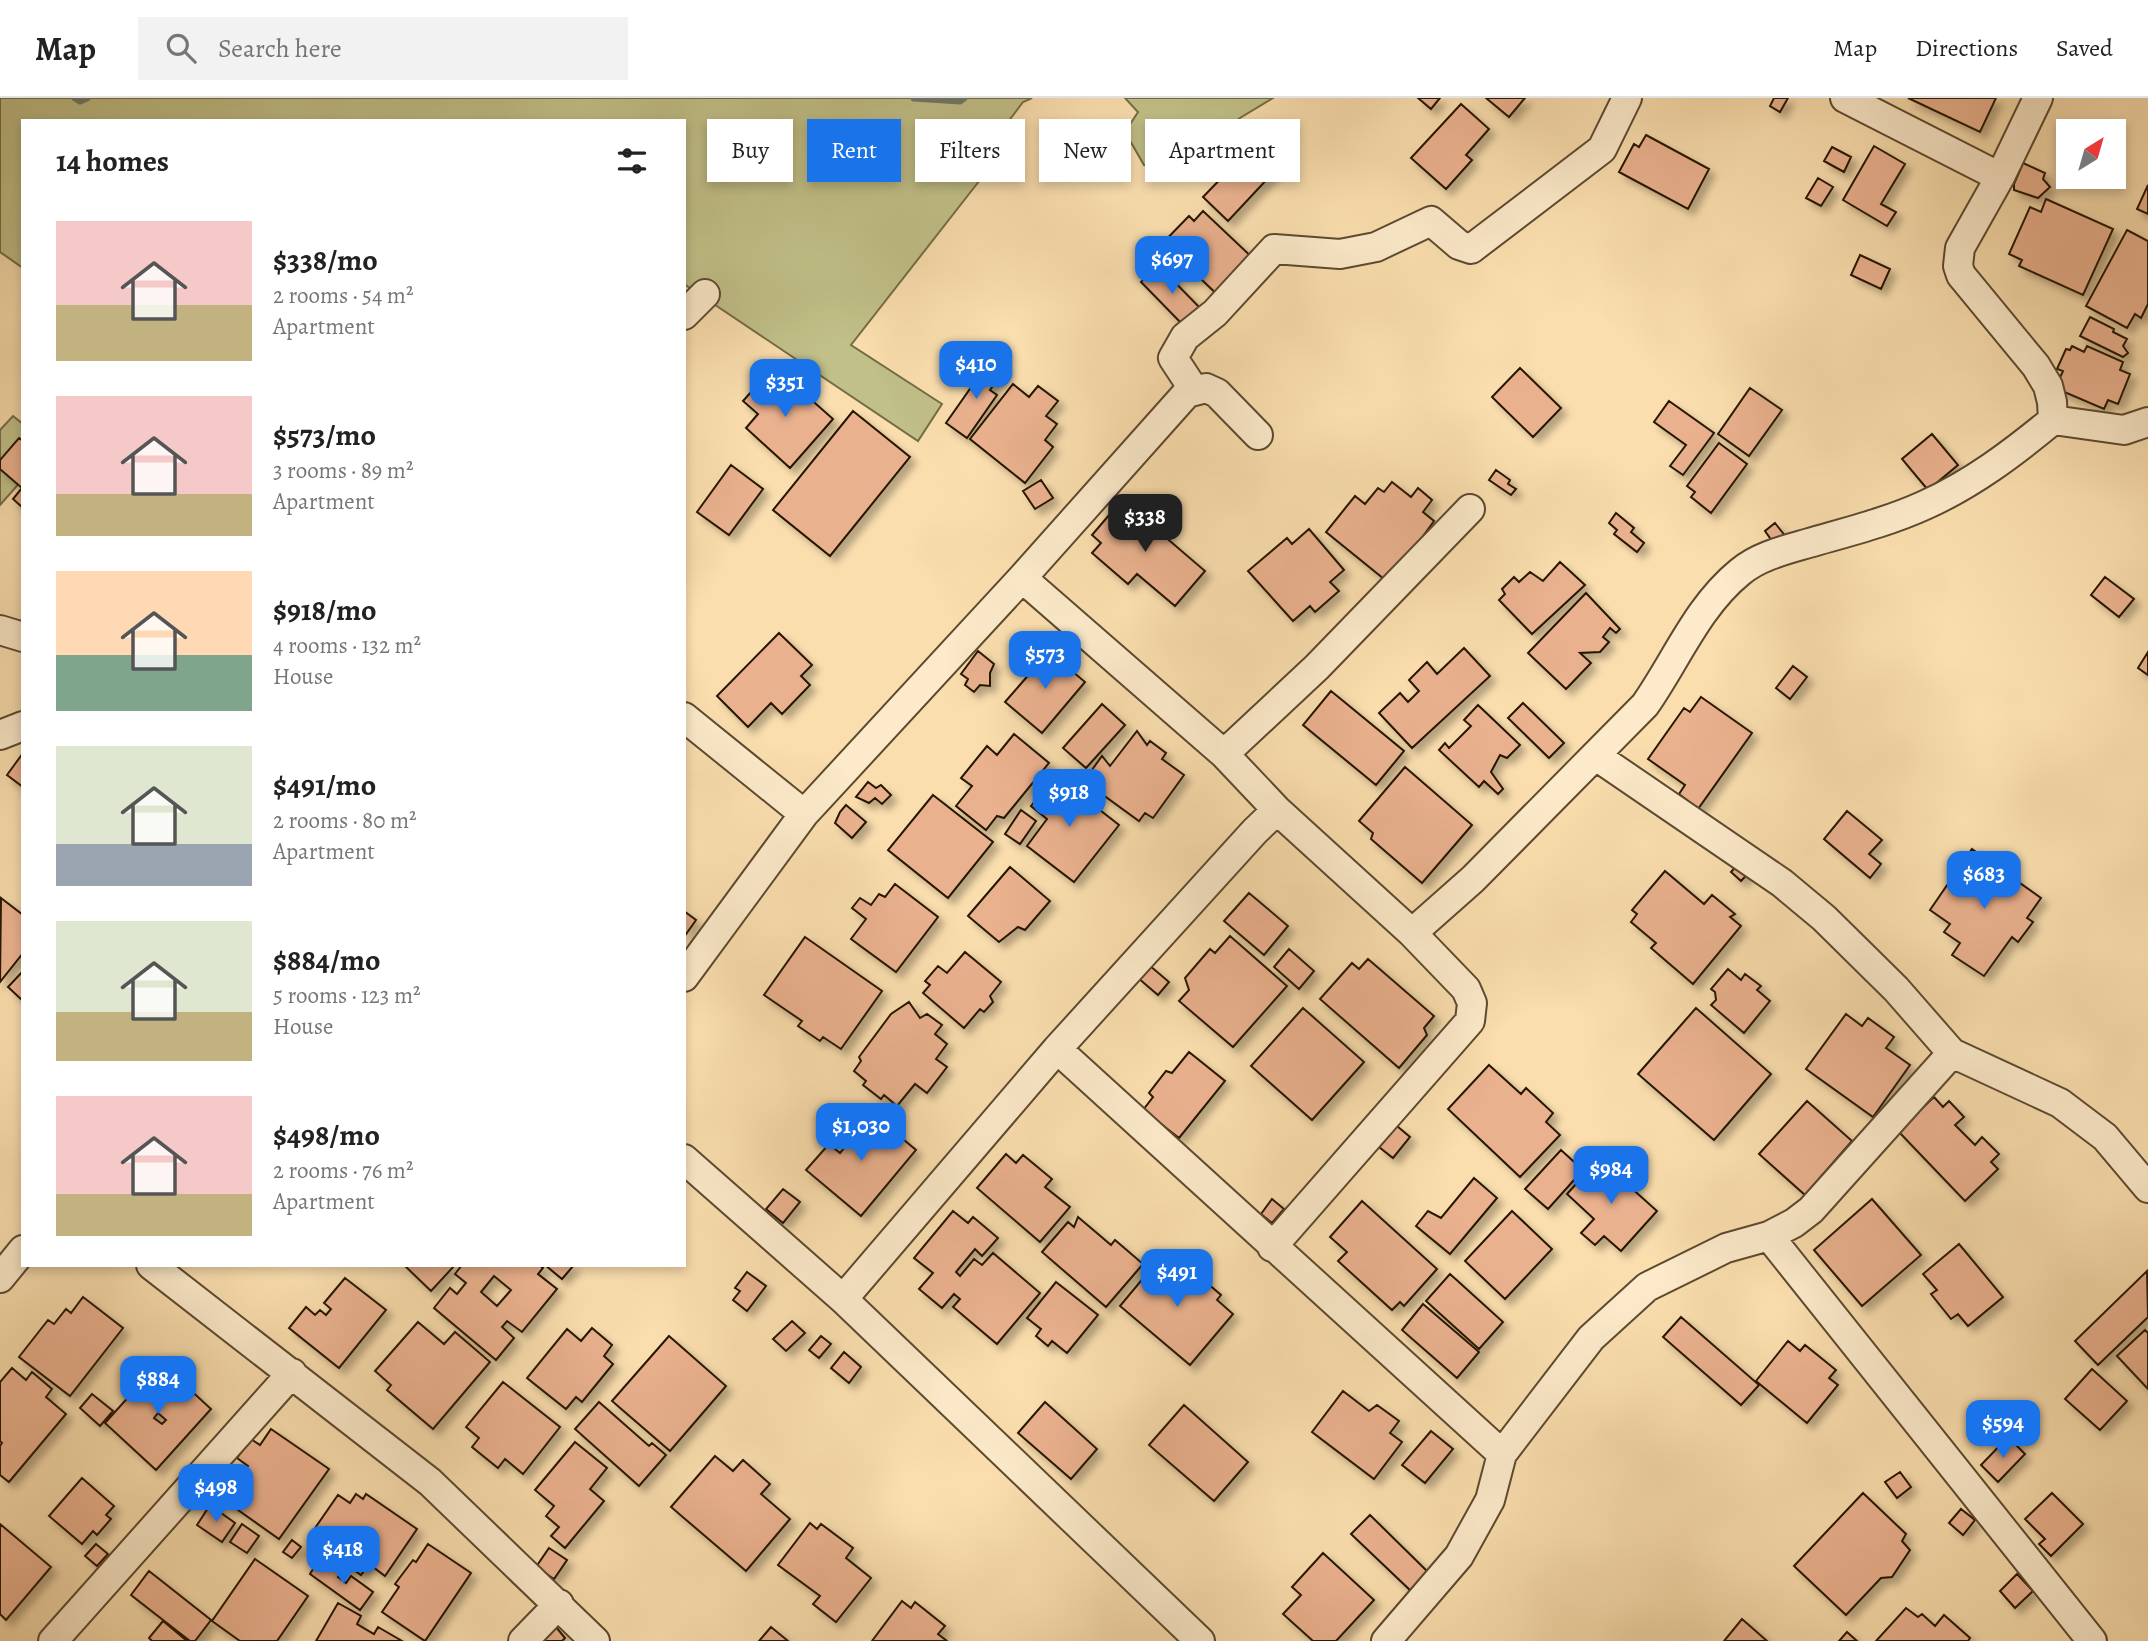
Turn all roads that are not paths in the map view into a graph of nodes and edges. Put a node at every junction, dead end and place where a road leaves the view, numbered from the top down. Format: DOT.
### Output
graph roads {
  1 [pos="1627,98"];
  2 [pos="1845,98"];
  3 [pos="2038,98"];
  4 [pos="2000,177"];
  5 [pos="705,294"];
  6 [pos="686,313"];
  7 [pos="1194,390"];
  8 [pos="2053,420"];
  9 [pos="2148,422"];
  10 [pos="1258,435"];
  11 [pos="1470,509"];
  12 [pos="1022,578"];
  13 [pos="0,630"];
  14 [pos="21,636"];
  15 [pos="686,719"];
  16 [pos="21,727"];
  17 [pos="0,735"];
  18 [pos="1224,754"];
  19 [pos="1597,755"];
  20 [pos="1277,810"];
  21 [pos="804,814"];
  22 [pos="1412,933"];
  23 [pos="686,974"];
  24 [pos="1057,1049"];
  25 [pos="1952,1053"];
  26 [pos="686,1161"];
  27 [pos="2148,1188"];
  28 [pos="1769,1236"];
  29 [pos="1272,1247"];
  30 [pos="21,1252"];
  31 [pos="154,1267"];
  32 [pos="0,1278"];
  33 [pos="843,1299"];
  34 [pos="292,1373"];
  35 [pos="1502,1454"];
  36 [pos="559,1604"];
  37 [pos="53,1641"];
  38 [pos="523,1641"];
  39 [pos="595,1641"];
  40 [pos="1200,1641"];
  41 [pos="1386,1641"];
  42 [pos="2092,1641"];
  1 -- 7 [label="street"];
  2 -- 4 [label="street"];
  3 -- 4 [label="street"];
  4 -- 8 [label="street"];
  5 -- 6 [label="street"];
  7 -- 10 [label="street"];
  7 -- 12 [label="street"];
  8 -- 9 [label="street"];
  8 -- 19 [label="street"];
  11 -- 18 [label="street"];
  12 -- 18 [label="street"];
  12 -- 21 [label="street"];
  13 -- 14 [label="street"];
  15 -- 21 [label="street"];
  16 -- 17 [label="street"];
  18 -- 20 [label="street"];
  19 -- 22 [label="street"];
  19 -- 25 [label="street"];
  20 -- 22 [label="street"];
  20 -- 24 [label="street"];
  21 -- 23 [label="street"];
  22 -- 29 [label="street"];
  24 -- 29 [label="street"];
  24 -- 33 [label="street"];
  25 -- 27 [label="street"];
  25 -- 28 [label="street"];
  26 -- 33 [label="street"];
  28 -- 35 [label="street"];
  28 -- 42 [label="street"];
  29 -- 35 [label="street"];
  30 -- 32 [label="street"];
  31 -- 34 [label="street"];
  33 -- 40 [label="street"];
  34 -- 36 [label="street"];
  34 -- 37 [label="street"];
  35 -- 41 [label="street"];
  36 -- 38 [label="street"];
  36 -- 39 [label="street"];
}
